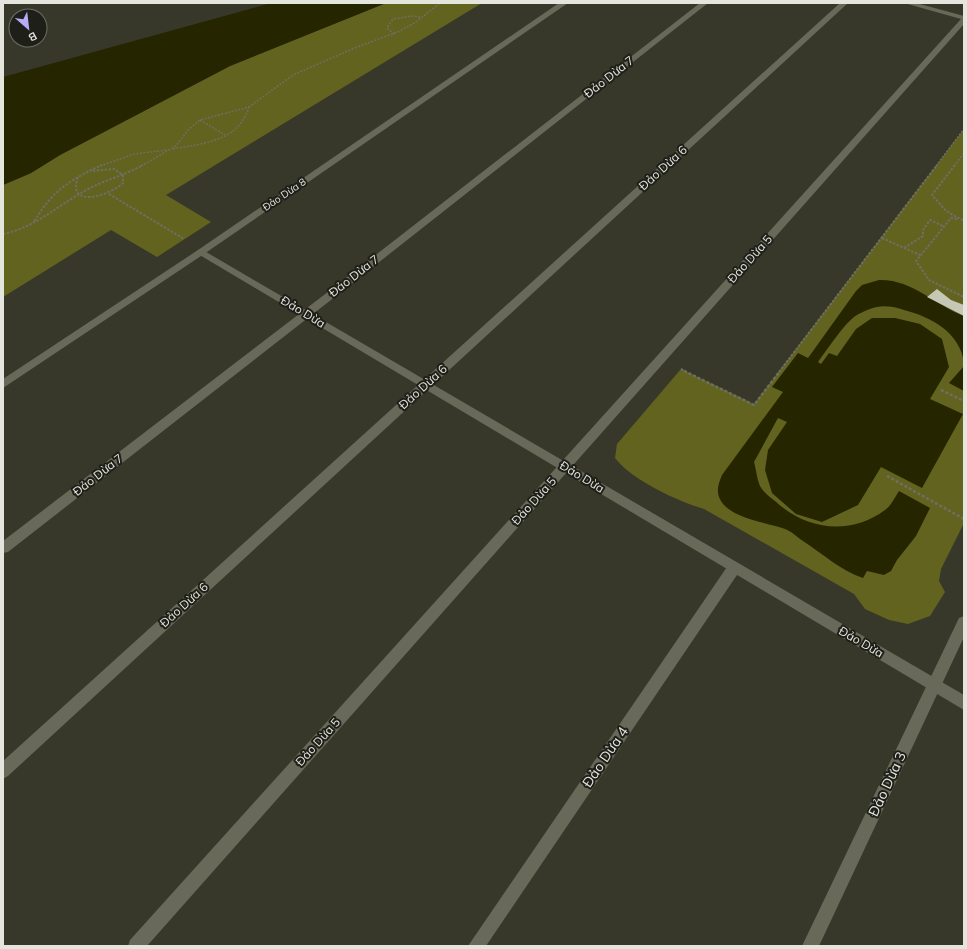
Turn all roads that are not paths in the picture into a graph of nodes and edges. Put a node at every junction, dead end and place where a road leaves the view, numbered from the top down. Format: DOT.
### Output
graph roads {
  1 [pos="564,3"];
  2 [pos="704,3"];
  3 [pos="844,3"];
  4 [pos="908,3"];
  5 [pos="964,19"];
  6 [pos="200,252"];
  7 [pos="306,314"];
  8 [pos="3,384"];
  9 [pos="426,385"];
  10 [pos="564,466"];
  11 [pos="3,548"];
  12 [pos="734,568"];
  13 [pos="964,622"];
  14 [pos="934,685"];
  15 [pos="964,703"];
  16 [pos="3,771"];
  17 [pos="136,946"];
  18 [pos="476,946"];
  19 [pos="810,946"];
  1 -- 6 [label="street, Đảo Dừa 8"];
  2 -- 7 [label="street, Đảo Dừa 7"];
  3 -- 9 [label="street, Đảo Dừa 6"];
  4 -- 5 [label="street"];
  5 -- 10 [label="street, Đảo Dừa 5"];
  6 -- 7 [label="street, Đảo Dừa"];
  6 -- 8 [label="street, Đảo Dừa 8"];
  7 -- 9 [label="street, Đảo Dừa"];
  7 -- 11 [label="street, Đảo Dừa 7"];
  9 -- 10 [label="street, Đảo Dừa"];
  9 -- 16 [label="street, Đảo Dừa 6"];
  10 -- 12 [label="street, Đảo Dừa"];
  10 -- 17 [label="street, Đảo Dừa 5"];
  12 -- 14 [label="street, Đảo Dừa"];
  12 -- 18 [label="street, Đảo Dừa 4"];
  13 -- 14 [label="street, Đảo Dừa 3"];
  14 -- 15 [label="street, Đảo Dừa"];
  14 -- 19 [label="street, Đảo Dừa 3"];
}
